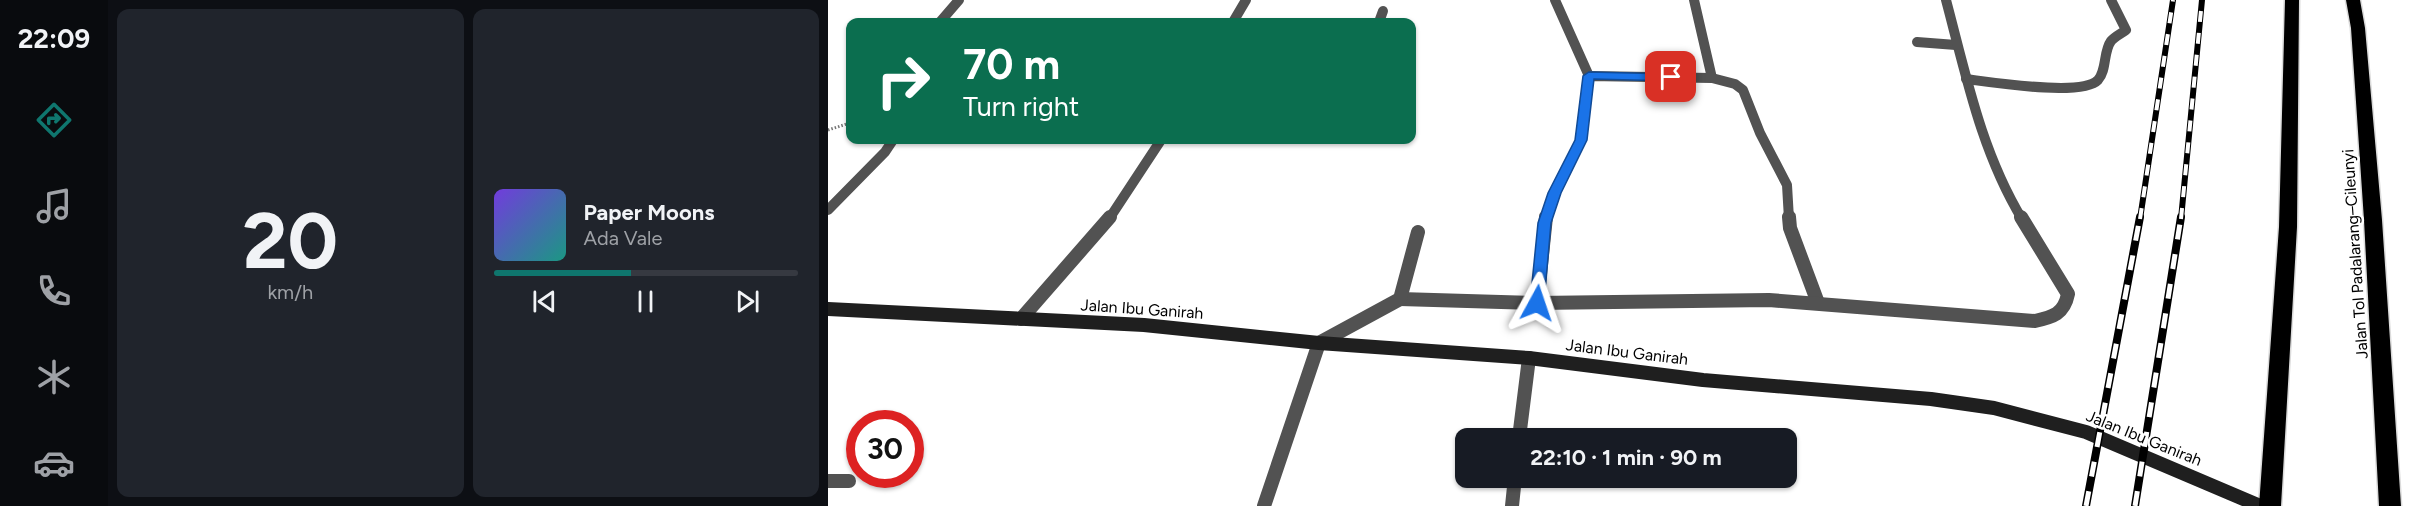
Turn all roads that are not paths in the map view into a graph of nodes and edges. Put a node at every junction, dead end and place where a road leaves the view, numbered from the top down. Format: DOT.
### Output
graph roads {
  1 [pos="959,0"];
  2 [pos="1246,0"];
  3 [pos="1555,0"];
  4 [pos="1694,0"];
  5 [pos="1946,0"];
  6 [pos="2111,0"];
  7 [pos="2292,0"];
  8 [pos="2353,0"];
  9 [pos="1383,11"];
  10 [pos="943,18"];
  11 [pos="1235,18"];
  12 [pos="1380,18"];
  13 [pos="1917,42"];
  14 [pos="1956,45"];
  15 [pos="1589,76"];
  16 [pos="1712,78"];
  17 [pos="1966,79"];
  18 [pos="890,144"];
  19 [pos="1158,144"];
  20 [pos="828,210"];
  21 [pos="1418,232"];
  22 [pos="1400,299"];
  23 [pos="1537,303"];
  24 [pos="1818,303"];
  25 [pos="828,309"];
  26 [pos="1021,318"];
  27 [pos="1319,343"];
  28 [pos="1529,358"];
  29 [pos="1520,428"];
  30 [pos="828,480"];
  31 [pos="846,481"];
  32 [pos="1514,488"];
  33 [pos="1264,506"];
  34 [pos="1512,506"];
  35 [pos="2260,506"];
  36 [pos="2270,506"];
  37 [pos="2390,506"];
  1 -- 10 [label="street"];
  2 -- 11 [label="street"];
  3 -- 15 [label="street"];
  4 -- 16 [label="street"];
  5 -- 14 [label="street"];
  6 -- 17 [label="street"];
  7 -- 36 [label="highway"];
  8 -- 37 [label="highway, Jalan Tol Padalarang–Cileunyi"];
  9 -- 12 [label="street"];
  13 -- 14 [label="street"];
  14 -- 17 [label="street"];
  15 -- 16 [label="street"];
  15 -- 23 [label="street"];
  16 -- 24 [label="street"];
  17 -- 24 [label="street"];
  18 -- 20 [label="street"];
  19 -- 26 [label="street"];
  21 -- 22 [label="street"];
  22 -- 23 [label="street"];
  22 -- 27 [label="street"];
  23 -- 24 [label="street"];
  25 -- 26 [label="main road, Jalan Ibu Ganirah"];
  26 -- 27 [label="main road, Jalan Ibu Ganirah"];
  27 -- 28 [label="main road, Jalan Ibu Ganirah"];
  27 -- 33 [label="street"];
  28 -- 29 [label="street"];
  28 -- 35 [label="main road, Jalan Ibu Ganirah"];
  30 -- 31 [label="street"];
  32 -- 34 [label="street"];
}
